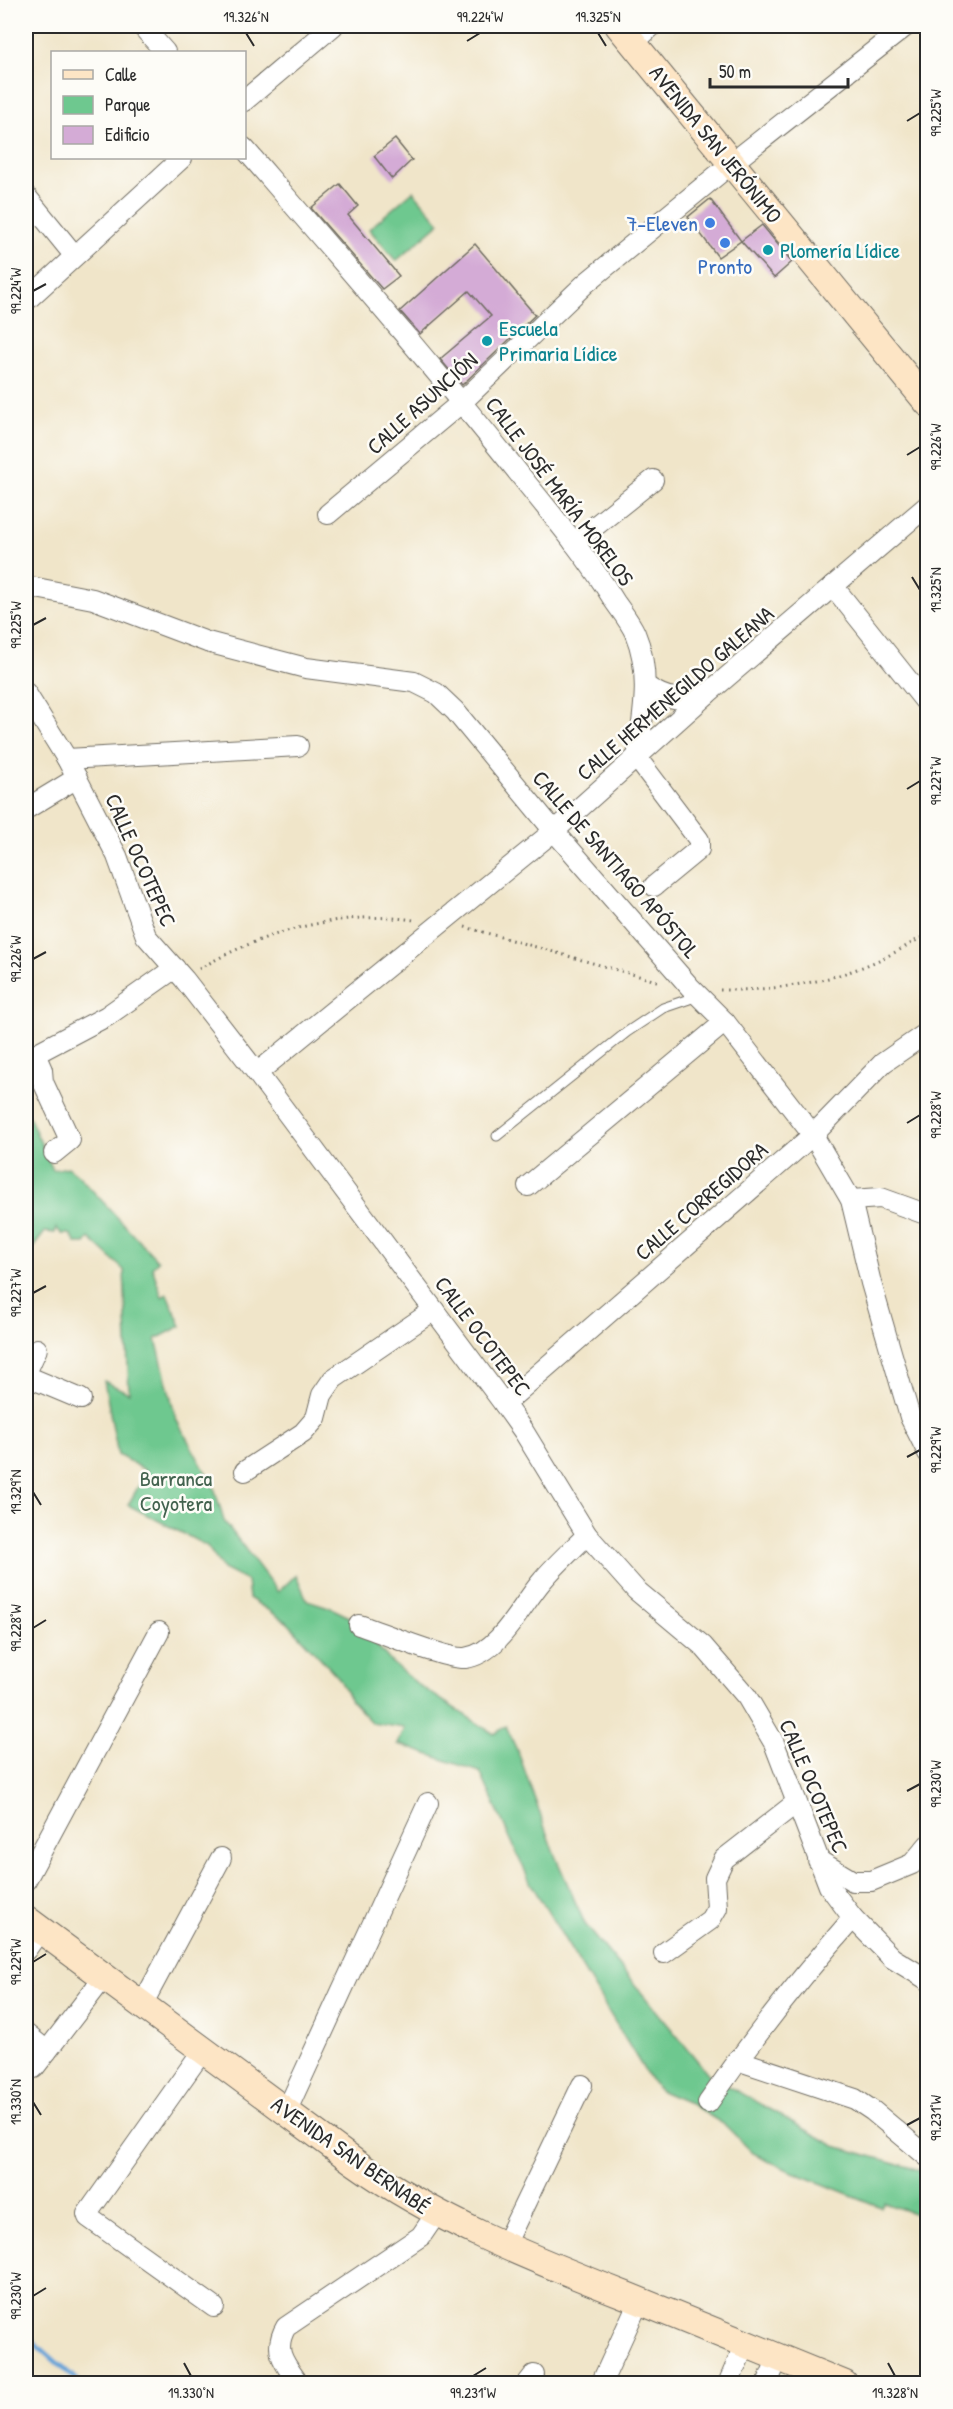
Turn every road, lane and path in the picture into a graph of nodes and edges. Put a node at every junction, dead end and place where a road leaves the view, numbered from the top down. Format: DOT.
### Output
graph roads {
  1 [pos="142,26"];
  2 [pos="333,26"];
  3 [pos="906,26"];
  4 [pos="634,31"];
  5 [pos="164,51"];
  6 [pos="246,99"];
  7 [pos="246,150"];
  8 [pos="181,159"];
  9 [pos="732,163"];
  10 [pos="26,196"];
  11 [pos="74,255"];
  12 [pos="26,301"];
  13 [pos="462,402"];
  14 [pos="927,403"];
  15 [pos="653,480"];
  16 [pos="927,505"];
  17 [pos="328,514"];
  18 [pos="574,543"];
  19 [pos="26,586"];
  20 [pos="833,586"];
  21 [pos="646,686"];
  22 [pos="26,693"];
  23 [pos="707,694"];
  24 [pos="924,700"];
  25 [pos="298,747"];
  26 [pos="637,758"];
  27 [pos="67,759"];
  28 [pos="77,778"];
  29 [pos="26,809"];
  30 [pos="555,831"];
  31 [pos="654,886"];
  32 [pos="419,921"];
  33 [pos="462,927"];
  34 [pos="927,933"];
  35 [pos="184,970"];
  36 [pos="669,984"];
  37 [pos="719,990"];
  38 [pos="699,995"];
  39 [pos="725,1022"];
  40 [pos="927,1032"];
  41 [pos="30,1054"];
  42 [pos="257,1073"];
  43 [pos="813,1135"];
  44 [pos="497,1136"];
  45 [pos="54,1153"];
  46 [pos="528,1186"];
  47 [pos="851,1200"];
  48 [pos="927,1215"];
  49 [pos="434,1310"];
  50 [pos="37,1349"];
  51 [pos="26,1375"];
  52 [pos="81,1399"];
  53 [pos="504,1404"];
  54 [pos="927,1453"];
  55 [pos="245,1471"];
  56 [pos="587,1535"];
  57 [pos="359,1626"];
  58 [pos="159,1632"];
  59 [pos="428,1803"];
  60 [pos="796,1803"];
  61 [pos="927,1845"];
  62 [pos="221,1858"];
  63 [pos="818,1860"];
  64 [pos="920,1868"];
  65 [pos="26,1880"];
  66 [pos="853,1918"];
  67 [pos="30,1933"];
  68 [pos="664,1953"];
  69 [pos="104,1977"];
  70 [pos="927,1980"];
  71 [pos="142,2005"];
  72 [pos="26,2034"];
  73 [pos="203,2050"];
  74 [pos="47,2051"];
  75 [pos="737,2060"];
  76 [pos="34,2068"];
  77 [pos="582,2085"];
  78 [pos="708,2103"];
  79 [pos="286,2112"];
  80 [pos="927,2157"];
  81 [pos="436,2214"];
  82 [pos="505,2246"];
  83 [pos="639,2301"];
  84 [pos="214,2307"];
  85 [pos="745,2344"];
  86 [pos="778,2357"];
  87 [pos="299,2384"];
  88 [pos="601,2384"];
  89 [pos="728,2384"];
  90 [pos="767,2384"];
  91 [pos="844,2384"];
  1 -- 5 [label="street"];
  2 -- 6 [label="street"];
  3 -- 9 [label="street, CALLE ASUNCIÓN"];
  4 -- 9 [label="main road, AVENIDA SAN JERÓNIMO"];
  7 -- 13 [label="street, CALLE JOSÉ MARÍA MORELOS"];
  8 -- 11 [label="street"];
  9 -- 13 [label="street, CALLE ASUNCIÓN"];
  9 -- 14 [label="main road, AVENIDA SAN JERÓNIMO"];
  10 -- 11 [label="street"];
  11 -- 12 [label="street"];
  13 -- 17 [label="street, CALLE ASUNCIÓN"];
  13 -- 18 [label="street, CALLE JOSÉ MARÍA MORELOS"];
  15 -- 18 [label="street"];
  16 -- 20 [label="street, CALLE HERMENEGILDO GALEANA"];
  18 -- 21 [label="street, CALLE JOSÉ MARÍA MORELOS"];
  19 -- 30 [label="street, CALLE DE SANTIAGO APÓSTOL"];
  20 -- 23 [label="street, CALLE HERMENEGILDO GALEANA"];
  20 -- 24 [label="street"];
  21 -- 23 [label="street"];
  21 -- 26 [label="street, CALLE JOSÉ MARÍA MORELOS"];
  22 -- 27 [label="street, CALLE OCOTEPEC"];
  23 -- 26 [label="street, CALLE HERMENEGILDO GALEANA"];
  25 -- 27 [label="street"];
  26 -- 30 [label="street, CALLE HERMENEGILDO GALEANA"];
  26 -- 31 [label="street"];
  27 -- 28 [label="street, CALLE OCOTEPEC"];
  28 -- 29 [label="street"];
  28 -- 35 [label="street, CALLE OCOTEPEC"];
  30 -- 38 [label="street, CALLE DE SANTIAGO APÓSTOL"];
  30 -- 42 [label="street, CALLE HERMENEGILDO GALEANA"];
  32 -- 35 [label="path"];
  33 -- 36 [label="path"];
  34 -- 37 [label="path"];
  35 -- 41 [label="street"];
  35 -- 42 [label="street, CALLE OCOTEPEC"];
  38 -- 39 [label="street, CALLE DE SANTIAGO APÓSTOL"];
  38 -- 44 [label="lane"];
  39 -- 43 [label="street, CALLE DE SANTIAGO APÓSTOL"];
  39 -- 46 [label="street"];
  40 -- 43 [label="street, CALLE CORREGIDORA"];
  41 -- 45 [label="street"];
  42 -- 49 [label="street, CALLE OCOTEPEC"];
  43 -- 47 [label="street, CALLE DE SANTIAGO APÓSTOL"];
  43 -- 53 [label="street, CALLE CORREGIDORA"];
  47 -- 48 [label="street"];
  47 -- 54 [label="street, CALLE DE SANTIAGO APÓSTOL"];
  49 -- 53 [label="street, CALLE OCOTEPEC"];
  49 -- 55 [label="street"];
  50 -- 51 [label="street"];
  51 -- 52 [label="street"];
  53 -- 56 [label="street, CALLE OCOTEPEC"];
  56 -- 57 [label="street"];
  56 -- 60 [label="street, CALLE OCOTEPEC"];
  58 -- 65 [label="street"];
  59 -- 79 [label="street"];
  60 -- 63 [label="street, CALLE OCOTEPEC"];
  60 -- 68 [label="street"];
  61 -- 64 [label="street"];
  62 -- 71 [label="street"];
  63 -- 64 [label="street"];
  63 -- 66 [label="street, CALLE OCOTEPEC"];
  66 -- 70 [label="street, CALLE OCOTEPEC"];
  66 -- 75 [label="street"];
  67 -- 69 [label="main road, AVENIDA SAN BERNABÉ"];
  69 -- 71 [label="main road, AVENIDA SAN BERNABÉ"];
  69 -- 74 [label="street"];
  71 -- 73 [label="main road, AVENIDA SAN BERNABÉ"];
  72 -- 74 [label="street"];
  73 -- 79 [label="main road, AVENIDA SAN BERNABÉ"];
  73 -- 84 [label="street"];
  74 -- 76 [label="street"];
  75 -- 78 [label="street"];
  75 -- 80 [label="street"];
  77 -- 82 [label="street"];
  79 -- 81 [label="main road, AVENIDA SAN BERNABÉ"];
  81 -- 82 [label="main road, AVENIDA SAN BERNABÉ"];
  81 -- 87 [label="street"];
  82 -- 83 [label="main road, AVENIDA SAN BERNABÉ"];
  83 -- 85 [label="main road, AVENIDA SAN BERNABÉ"];
  83 -- 88 [label="street"];
  85 -- 86 [label="main road, AVENIDA SAN BERNABÉ"];
  85 -- 89 [label="street"];
  86 -- 90 [label="street"];
  86 -- 91 [label="main road, AVENIDA SAN BERNABÉ"];
}
